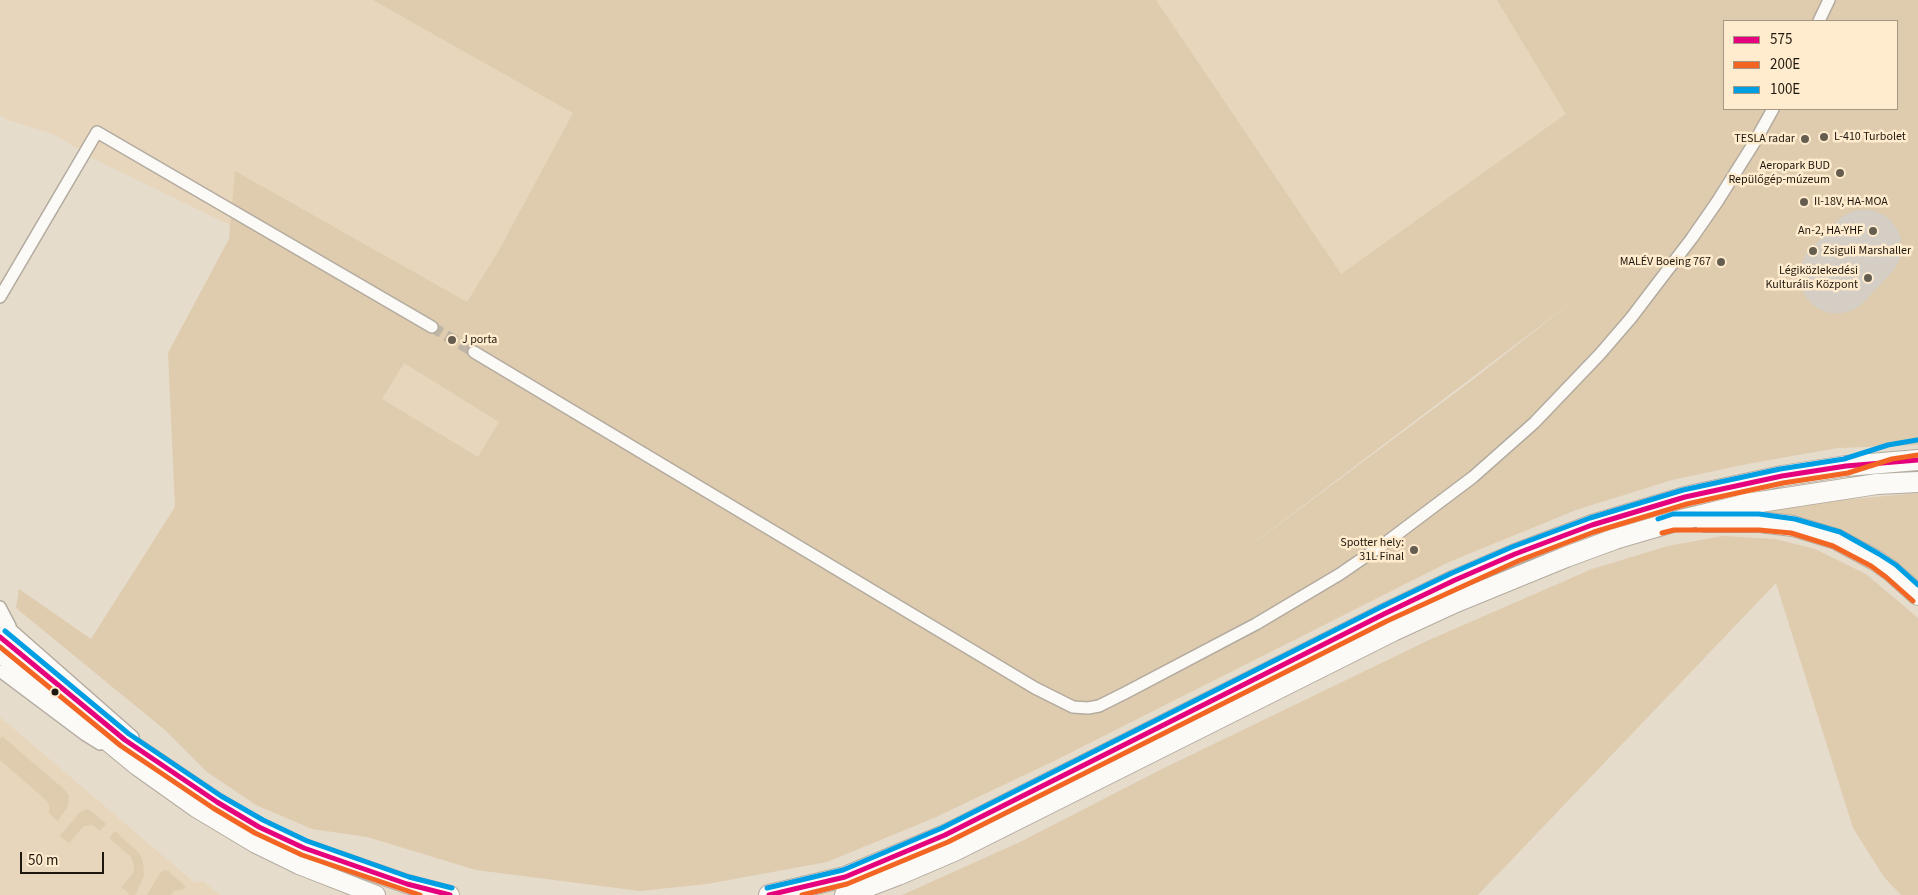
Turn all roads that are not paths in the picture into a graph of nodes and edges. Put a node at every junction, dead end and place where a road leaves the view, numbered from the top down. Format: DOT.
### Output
graph roads {
  1 [pos="1825,1"];
  2 [pos="1819,20"];
  3 [pos="1772,110"];
  4 [pos="0,298"];
  5 [pos="432,327"];
  6 [pos="474,352"];
  7 [pos="1918,447"];
  8 [pos="1918,460"];
  9 [pos="1846,466"];
  10 [pos="1918,482"];
  11 [pos="1673,522"];
  12 [pos="1918,595"];
  13 [pos="0,607"];
  14 [pos="0,620"];
  15 [pos="6,633"];
  16 [pos="0,653"];
  17 [pos="22,664"];
  18 [pos="0,671"];
  19 [pos="137,766"];
  20 [pos="162,766"];
  21 [pos="407,884"];
  22 [pos="359,892"];
  23 [pos="376,895"];
  24 [pos="426,895"];
  25 [pos="450,895"];
  26 [pos="769,895"];
  27 [pos="845,895"];
  1 -- 2 [label="street"];
  3 -- 6 [label="street"];
  4 -- 5 [label="street"];
  7 -- 9 [label="highway"];
  8 -- 9 [label="highway"];
  9 -- 26 [label="highway"];
  10 -- 11 [label="highway"];
  11 -- 12 [label="highway"];
  11 -- 27 [label="highway"];
  13 -- 15 [label="street"];
  14 -- 15 [label="street"];
  15 -- 17 [label="main road"];
  15 -- 20 [label="street"];
  16 -- 17 [label="main road"];
  17 -- 19 [label="main road"];
  17 -- 20 [label="main road"];
  18 -- 19 [label="street"];
  19 -- 22 [label="main road"];
  20 -- 21 [label="main road"];
  21 -- 24 [label="main road"];
  21 -- 25 [label="main road"];
  22 -- 23 [label="main road"];
}
